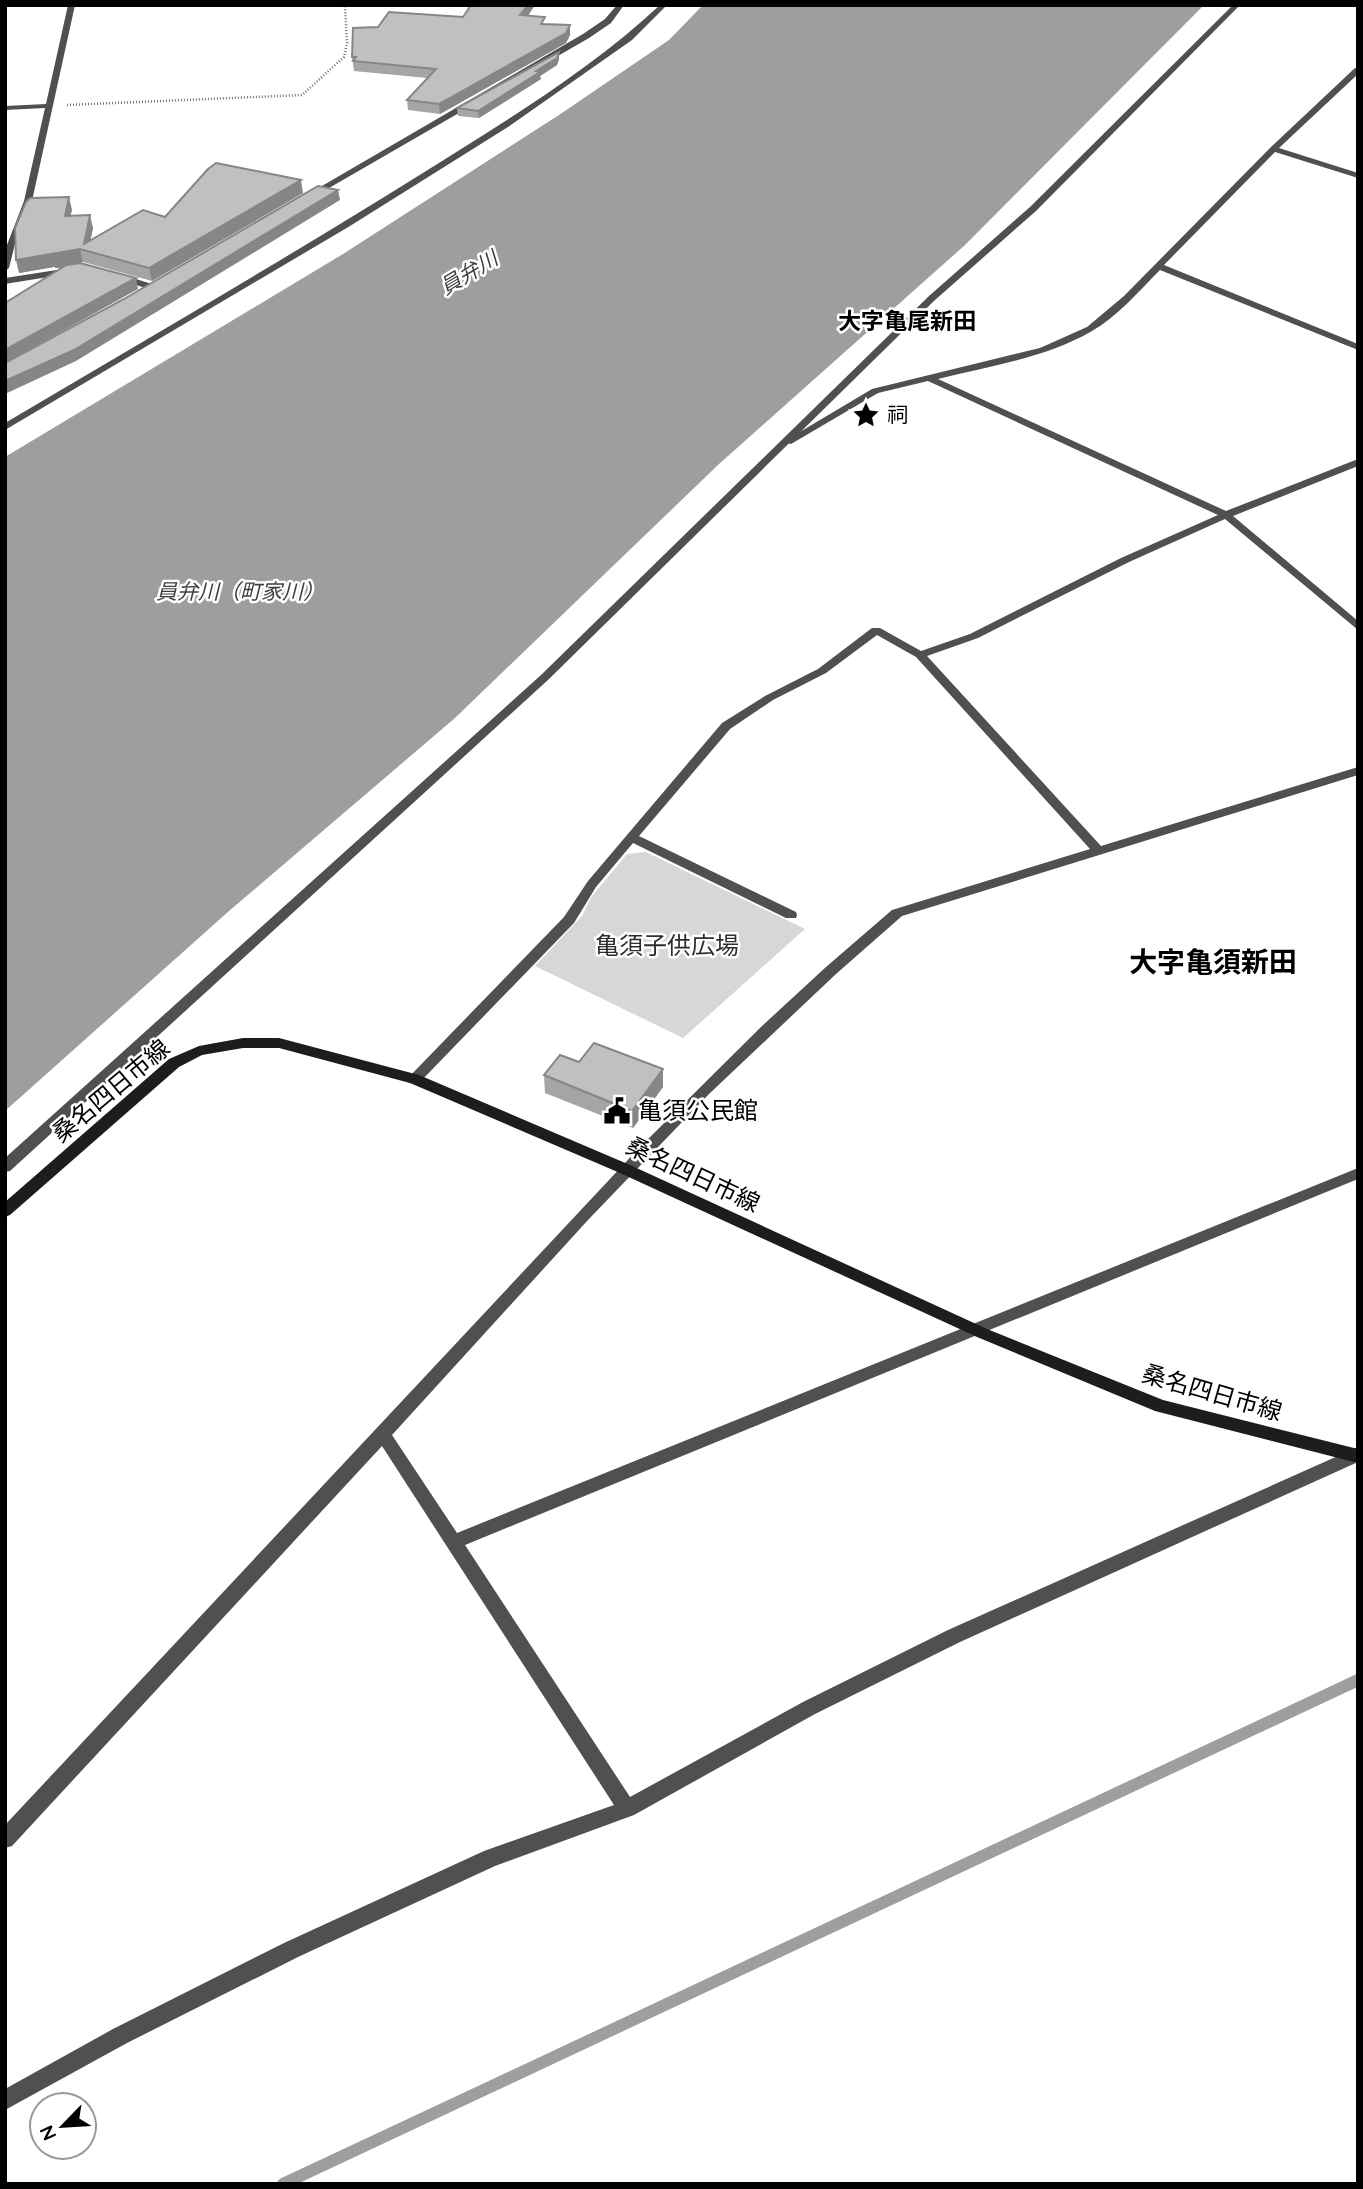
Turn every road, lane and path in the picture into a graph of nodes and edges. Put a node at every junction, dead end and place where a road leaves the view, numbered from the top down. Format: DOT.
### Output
graph roads {
  1 [pos="72,5"];
  2 [pos="345,5"];
  3 [pos="621,5"];
  4 [pos="664,5"];
  5 [pos="1237,5"];
  6 [pos="1358,70"];
  7 [pos="49,106"];
  8 [pos="5,108"];
  9 [pos="1275,149"];
  10 [pos="1358,176"];
  11 [pos="294,204"];
  12 [pos="1158,266"];
  13 [pos="5,268"];
  14 [pos="82,268"];
  15 [pos="111,275"];
  16 [pos="5,281"];
  17 [pos="142,293"];
  18 [pos="1358,346"];
  19 [pos="929,378"];
  20 [pos="5,427"];
  21 [pos="788,442"];
  22 [pos="1358,462"];
  23 [pos="1226,514"];
  24 [pos="1358,627"];
  25 [pos="920,655"];
  26 [pos="1358,771"];
  27 [pos="632,838"];
  28 [pos="1098,850"];
  29 [pos="792,915"];
  30 [pos="414,1079"];
  31 [pos="5,1167"];
  32 [pos="625,1169"];
  33 [pos="1358,1173"];
  34 [pos="5,1211"];
  35 [pos="975,1330"];
  36 [pos="383,1434"];
  37 [pos="1356,1455"];
  38 [pos="453,1542"];
  39 [pos="628,1809"];
  40 [pos="5,1839"];
  41 [pos="5,2100"];
  1 -- 7 [label="street"];
  2 -- 7 [label="path"];
  3 -- 11 [label="street"];
  4 -- 20 [label="street"];
  5 -- 21 [label="street"];
  6 -- 9 [label="street"];
  7 -- 8 [label="street"];
  7 -- 13 [label="street"];
  9 -- 10 [label="street"];
  9 -- 12 [label="street"];
  12 -- 18 [label="street"];
  12 -- 19 [label="street"];
  14 -- 16 [label="street"];
  15 -- 17 [label="street"];
  19 -- 21 [label="street"];
  19 -- 23 [label="street"];
  21 -- 31 [label="street"];
  22 -- 23 [label="street"];
  23 -- 24 [label="street"];
  23 -- 25 [label="street"];
  25 -- 27 [label="street"];
  25 -- 28 [label="street"];
  26 -- 28 [label="street"];
  27 -- 29 [label="street"];
  27 -- 30 [label="street"];
  28 -- 32 [label="street"];
  30 -- 32 [label="main road, 桑名四日市線"];
  30 -- 34 [label="main road, 桑名四日市線"];
  32 -- 35 [label="main road, 桑名四日市線"];
  32 -- 36 [label="street"];
  33 -- 35 [label="street"];
  35 -- 37 [label="main road, 桑名四日市線"];
  35 -- 38 [label="street"];
  36 -- 38 [label="street"];
  36 -- 40 [label="street"];
  37 -- 39 [label="street"];
  38 -- 39 [label="street"];
  39 -- 41 [label="street"];
}
